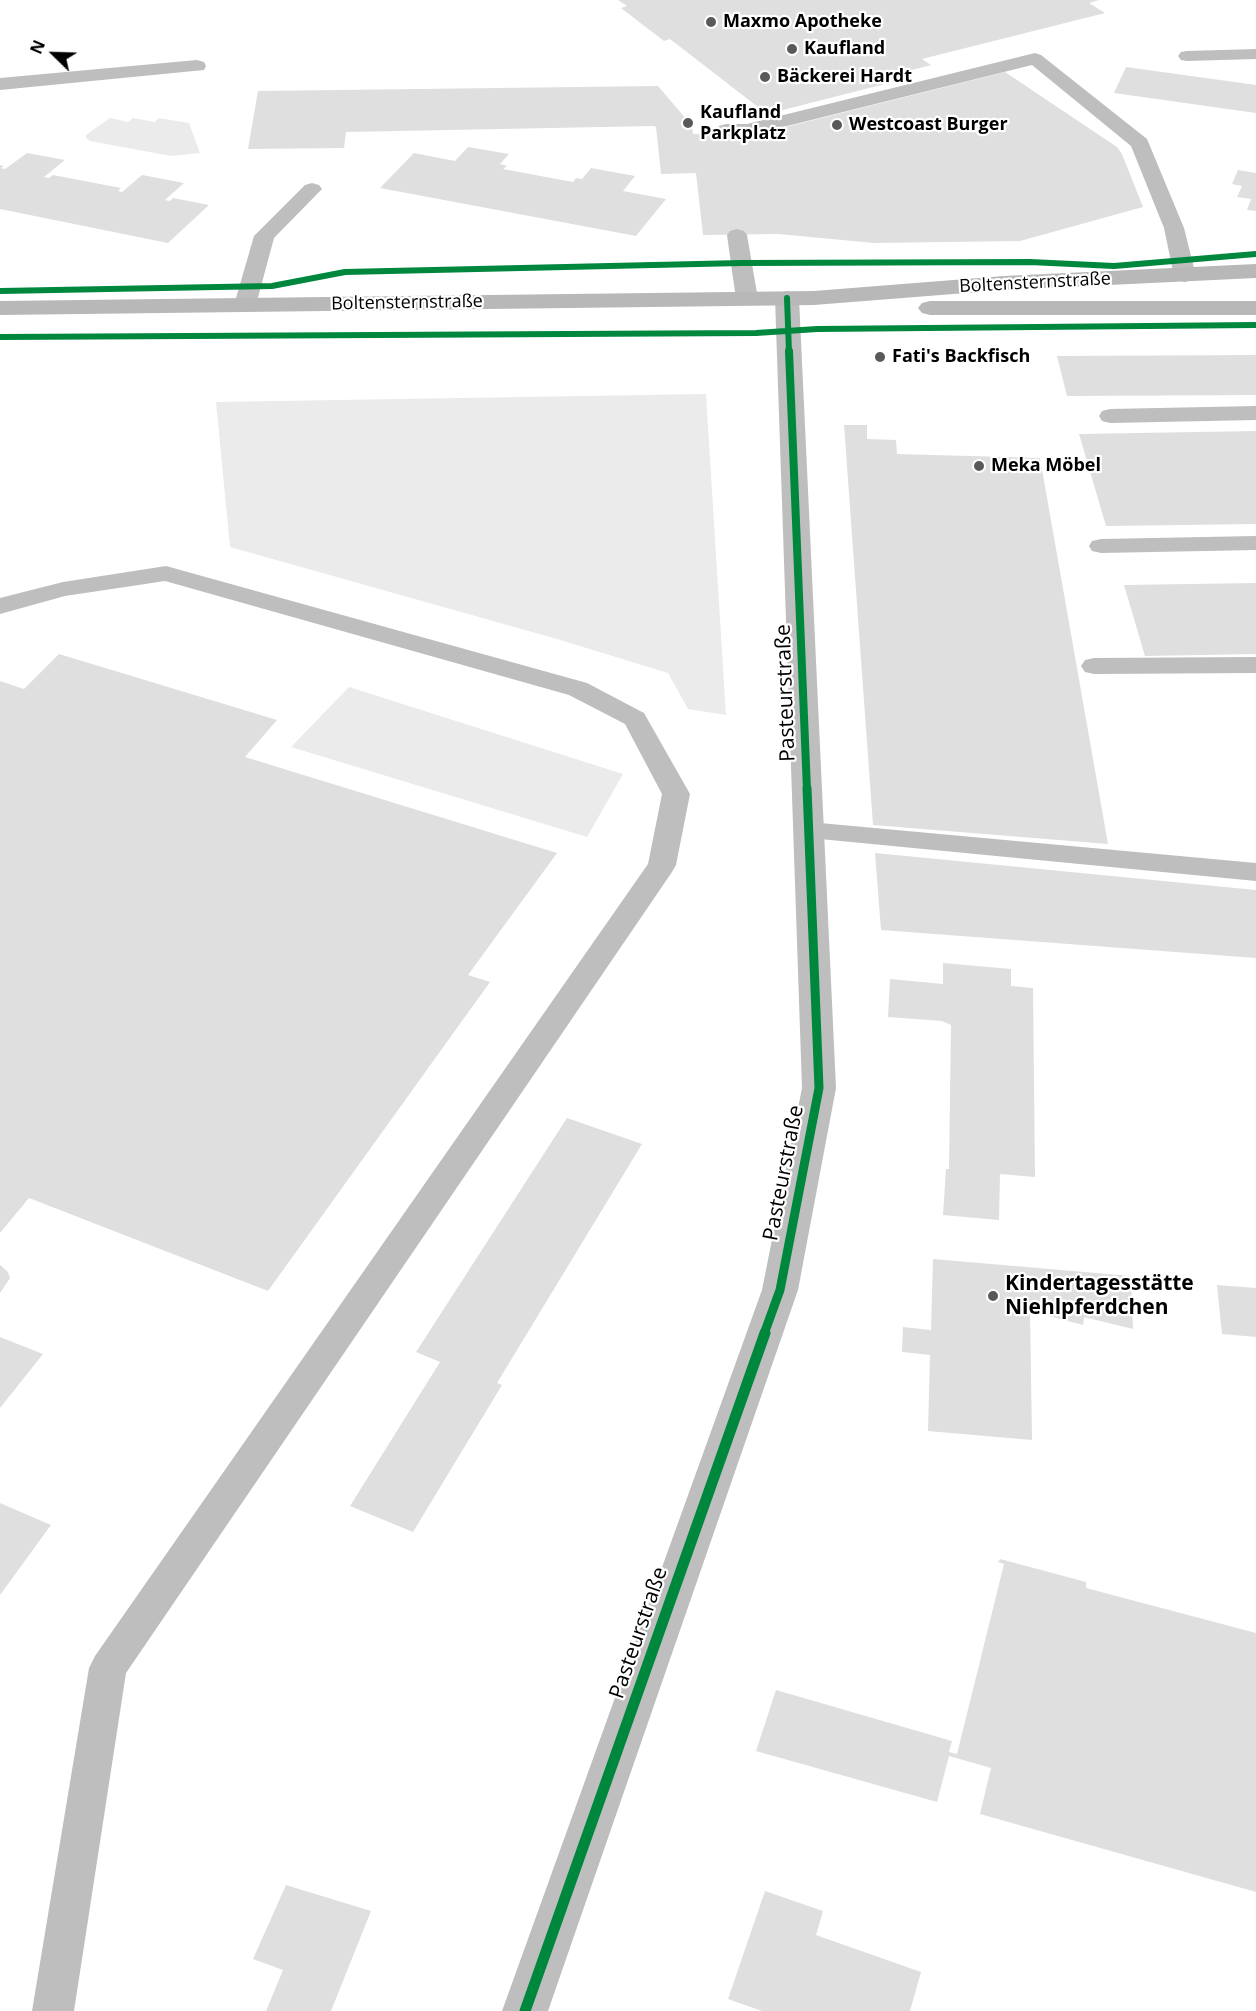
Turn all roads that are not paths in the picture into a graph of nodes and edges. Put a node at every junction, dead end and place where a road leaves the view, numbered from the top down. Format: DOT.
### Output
graph roads {
  1 [pos="1256,54"];
  2 [pos="1187,56"];
  3 [pos="197,66"];
  4 [pos="0,84"];
  5 [pos="726,130"];
  6 [pos="312,189"];
  7 [pos="737,235"];
  8 [pos="1256,271"];
  9 [pos="1185,276"];
  10 [pos="801,298"];
  11 [pos="747,299"];
  12 [pos="245,305"];
  13 [pos="0,308"];
  14 [pos="1256,308"];
  15 [pos="1256,413"];
  16 [pos="1110,416"];
  17 [pos="1256,543"];
  18 [pos="1101,546"];
  19 [pos="0,606"];
  20 [pos="1256,665"];
  21 [pos="1094,666"];
  22 [pos="809,831"];
  23 [pos="1256,872"];
  24 [pos="53,2011"];
  25 [pos="525,2011"];
  1 -- 2 [label="lane"];
  3 -- 4 [label="lane"];
  5 -- 9 [label="lane"];
  6 -- 12 [label="lane"];
  7 -- 11 [label="lane"];
  8 -- 9 [label="main road, Boltensternstraße"];
  9 -- 10 [label="main road, Boltensternstraße"];
  10 -- 11 [label="main road, Boltensternstraße"];
  10 -- 14 [label="main road, Boltensternstraße"];
  10 -- 22 [label="street, Pasteurstraße"];
  11 -- 12 [label="main road, Boltensternstraße"];
  12 -- 13 [label="main road, Boltensternstraße"];
  15 -- 16 [label="lane"];
  17 -- 18 [label="lane"];
  19 -- 24 [label="lane"];
  20 -- 21 [label="lane"];
  22 -- 23 [label="lane"];
  22 -- 25 [label="street, Pasteurstraße"];
}
